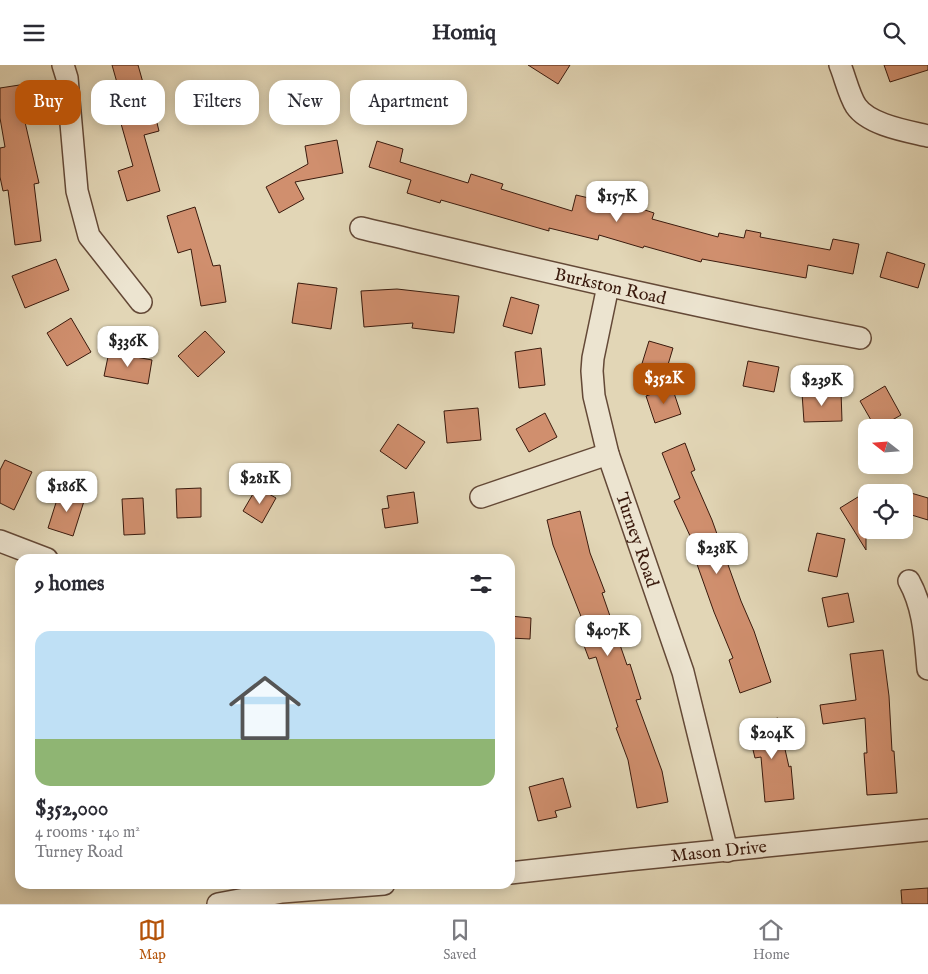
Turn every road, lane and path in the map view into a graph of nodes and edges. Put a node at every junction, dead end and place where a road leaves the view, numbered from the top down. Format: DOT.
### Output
graph roads {
  1 [pos="63,65"];
  2 [pos="840,65"];
  3 [pos="928,136"];
  4 [pos="361,228"];
  5 [pos="608,286"];
  6 [pos="141,302"];
  7 [pos="860,338"];
  8 [pos="608,454"];
  9 [pos="481,497"];
  10 [pos="0,541"];
  11 [pos="34,554"];
  12 [pos="909,581"];
  13 [pos="928,669"];
  14 [pos="928,830"];
  15 [pos="727,851"];
  16 [pos="515,872"];
  17 [pos="320,889"];
  18 [pos="243,901"];
  19 [pos="218,904"];
  1 -- 6 [label="street"];
  2 -- 3 [label="street"];
  4 -- 5 [label="street, Burkston Road"];
  5 -- 7 [label="street, Burkston Road"];
  5 -- 8 [label="street, Turney Road"];
  8 -- 9 [label="street"];
  8 -- 15 [label="street, Turney Road"];
  10 -- 11 [label="street"];
  12 -- 13 [label="street"];
  14 -- 15 [label="street, Mason Drive"];
  15 -- 16 [label="street, Mason Drive"];
  17 -- 18 [label="street"];
  18 -- 19 [label="street"];
}
